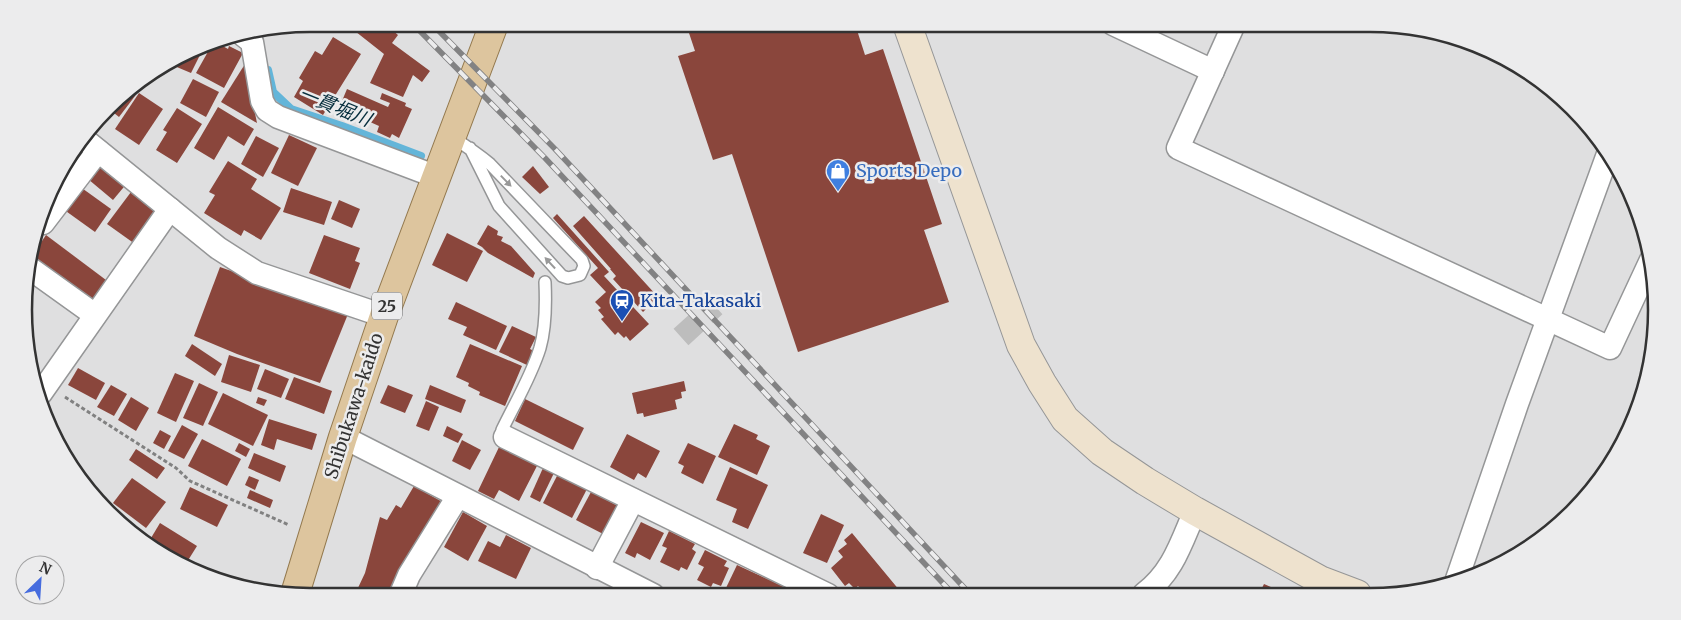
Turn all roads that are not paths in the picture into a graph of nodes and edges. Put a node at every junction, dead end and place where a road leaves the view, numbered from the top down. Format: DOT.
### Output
graph roads {
  1 [pos="490,33"];
  2 [pos="910,33"];
  3 [pos="1133,33"];
  4 [pos="1230,33"];
  5 [pos="249,40"];
  6 [pos="1213,71"];
  7 [pos="461,143"];
  8 [pos="91,145"];
  9 [pos="1605,161"];
  10 [pos="437,177"];
  11 [pos="53,207"];
  12 [pos="170,209"];
  13 [pos="1645,270"];
  14 [pos="35,272"];
  15 [pos="545,282"];
  16 [pos="95,315"];
  17 [pos="384,316"];
  18 [pos="1548,320"];
  19 [pos="44,388"];
  20 [pos="343,437"];
  21 [pos="505,437"];
  22 [pos="458,496"];
  23 [pos="633,500"];
  24 [pos="1195,510"];
  25 [pos="597,568"];
  26 [pos="1459,573"];
  27 [pos="298,587"];
  28 [pos="1316,587"];
  29 [pos="403,588"];
  30 [pos="637,588"];
  31 [pos="814,588"];
  32 [pos="1151,588"];
  1 -- 7 [label="main road, Shibukawa-kaido / 25"];
  2 -- 24 [label="street"];
  3 -- 6 [label="street"];
  4 -- 6 [label="street"];
  5 -- 10 [label="street"];
  6 -- 18 [label="street"];
  7 -- 7 [label="lane, one-way"];
  7 -- 10 [label="main road, Shibukawa-kaido / 25"];
  8 -- 11 [label="street"];
  8 -- 12 [label="street"];
  9 -- 18 [label="street"];
  10 -- 17 [label="main road, Shibukawa-kaido / 25"];
  12 -- 16 [label="street"];
  12 -- 17 [label="street"];
  13 -- 18 [label="street"];
  14 -- 16 [label="street"];
  15 -- 21 [label="lane"];
  16 -- 19 [label="street"];
  17 -- 20 [label="main road, Shibukawa-kaido / 25"];
  18 -- 26 [label="street"];
  20 -- 22 [label="street"];
  20 -- 27 [label="main road, Shibukawa-kaido / 25"];
  21 -- 23 [label="street"];
  22 -- 25 [label="street"];
  22 -- 29 [label="street"];
  23 -- 25 [label="street"];
  23 -- 31 [label="street"];
  24 -- 28 [label="street"];
  24 -- 32 [label="street"];
  25 -- 30 [label="street"];
}
